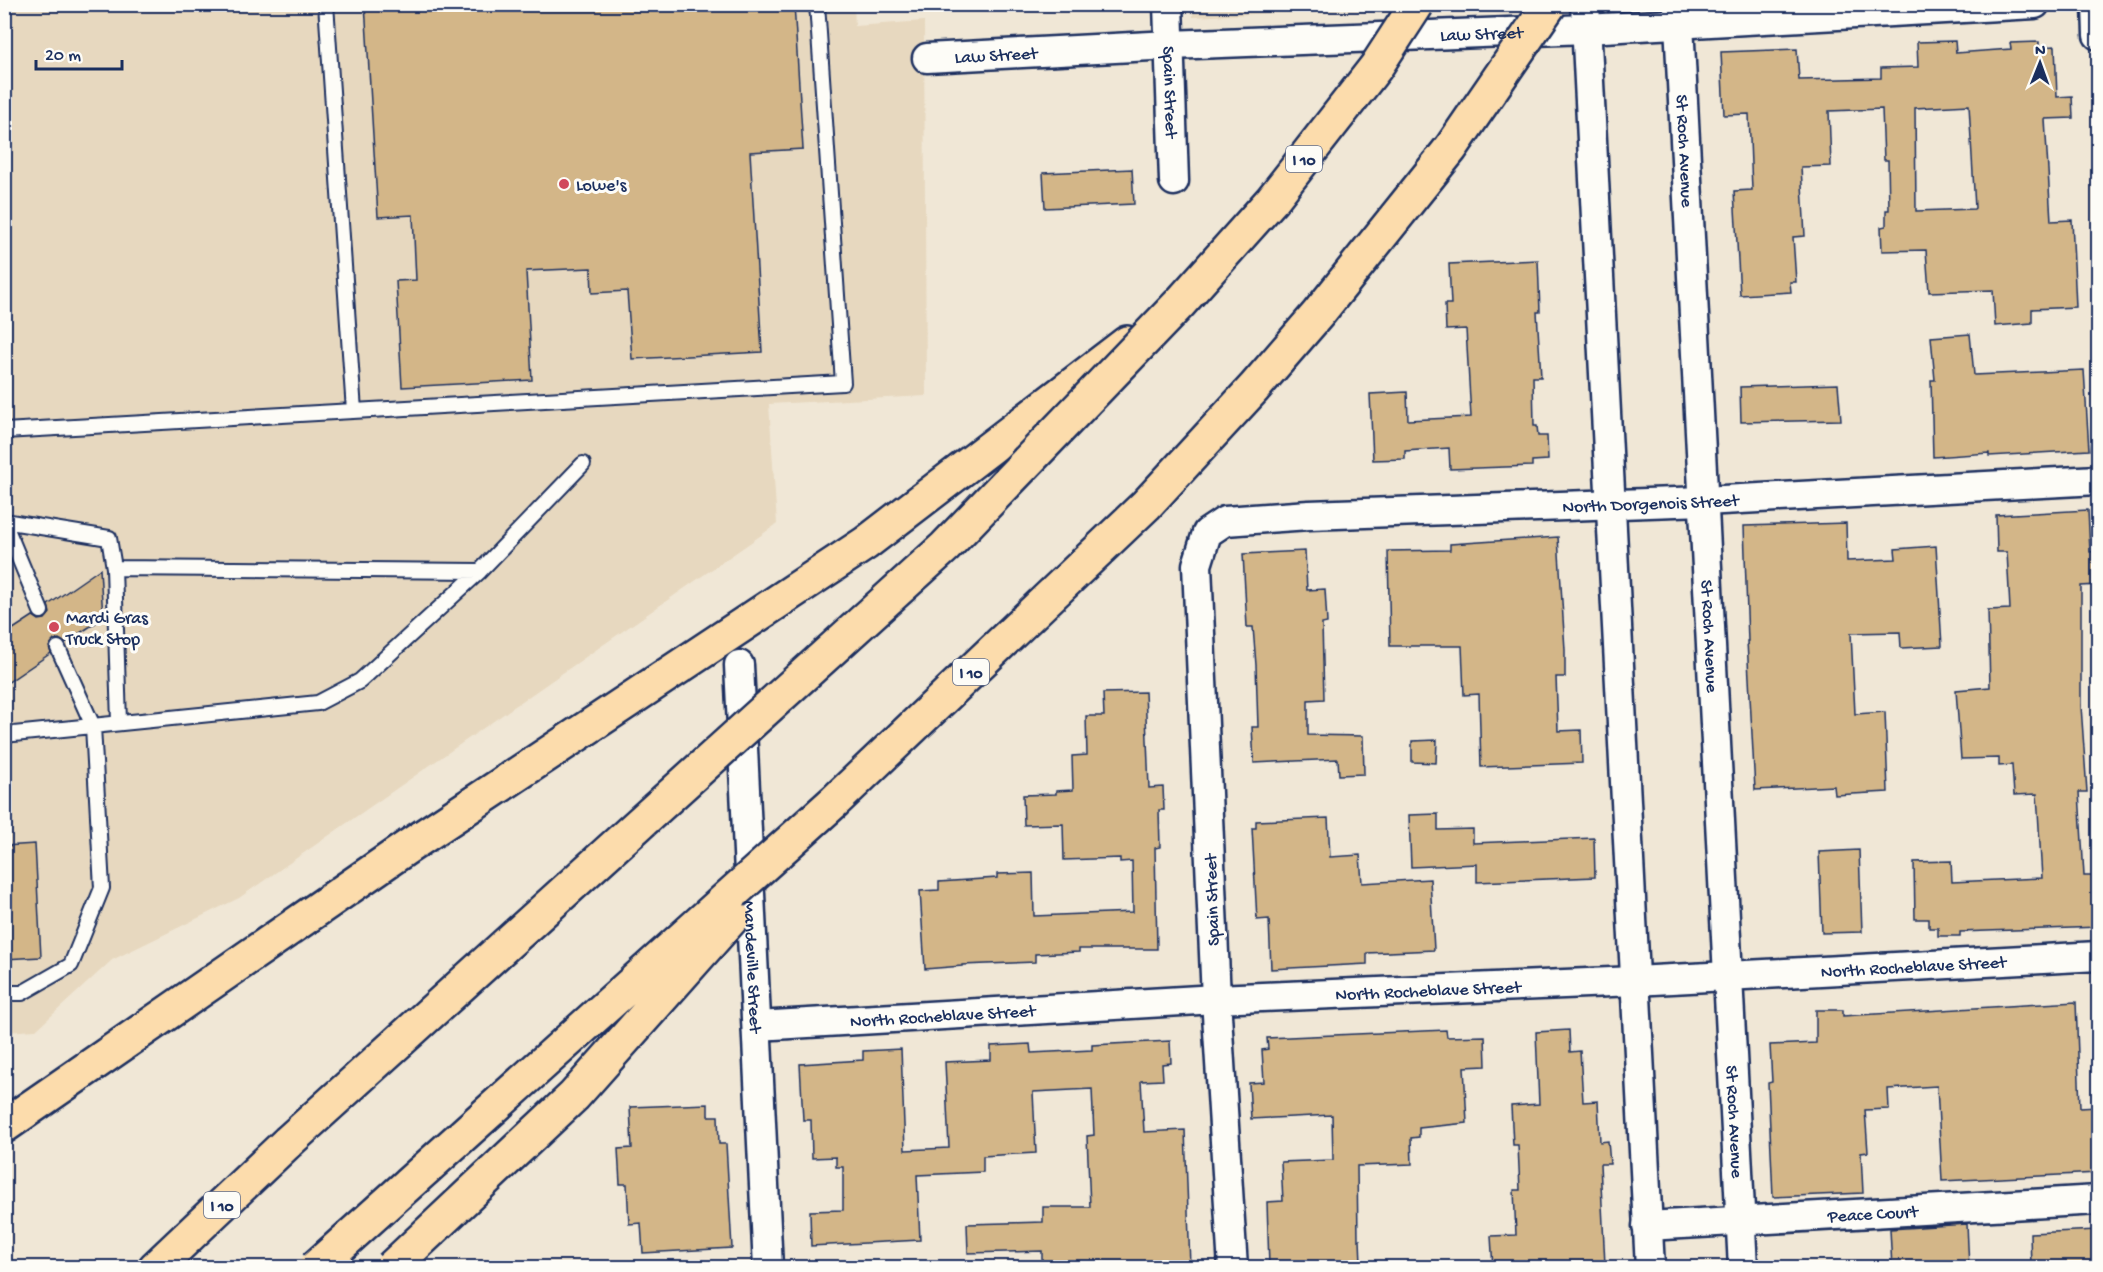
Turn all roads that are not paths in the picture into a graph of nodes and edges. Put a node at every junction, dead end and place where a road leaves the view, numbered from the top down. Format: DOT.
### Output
graph roads {
  1 [pos="326,4"];
  2 [pos="817,4"];
  3 [pos="1168,4"];
  4 [pos="1417,4"];
  5 [pos="1550,4"];
  6 [pos="2035,4"];
  7 [pos="2097,4"];
  8 [pos="1679,14"];
  9 [pos="1586,17"];
  10 [pos="2098,35"];
  11 [pos="1170,45"];
  12 [pos="927,58"];
  13 [pos="1174,181"];
  14 [pos="1180,303"];
  15 [pos="354,411"];
  16 [pos="4,431"];
  17 [pos="583,464"];
  18 [pos="2098,480"];
  19 [pos="1704,501"];
  20 [pos="1611,505"];
  21 [pos="4,522"];
  22 [pos="1207,533"];
  23 [pos="114,568"];
  24 [pos="480,571"];
  25 [pos="40,611"];
  26 [pos="58,648"];
  27 [pos="739,665"];
  28 [pos="119,722"];
  29 [pos="93,726"];
  30 [pos="4,735"];
  31 [pos="835,801"];
  32 [pos="2098,956"];
  33 [pos="1728,975"];
  34 [pos="1635,981"];
  35 [pos="4,993"];
  36 [pos="1216,999"];
  37 [pos="757,1026"];
  38 [pos="4,1126"];
  39 [pos="2098,1200"];
  40 [pos="1741,1221"];
  41 [pos="1647,1226"];
  42 [pos="155,1268"];
  43 [pos="315,1268"];
  44 [pos="391,1268"];
  45 [pos="768,1268"];
  46 [pos="1233,1268"];
  47 [pos="1650,1268"];
  48 [pos="1743,1268"];
  1 -- 15 [label="lane"];
  2 -- 15 [label="lane"];
  3 -- 11 [label="street, Spain Street"];
  4 -- 14 [label="highway, I 10, bridge"];
  5 -- 31 [label="highway, I 10, bridge"];
  6 -- 8 [label="street, Law Street"];
  7 -- 10 [label="street"];
  8 -- 9 [label="street, Law Street"];
  8 -- 19 [label="street, St Roch Avenue"];
  9 -- 11 [label="street, Law Street"];
  9 -- 20 [label="street"];
  11 -- 12 [label="street, Law Street"];
  11 -- 13 [label="street, Spain Street"];
  14 -- 38 [label="highway, bridge"];
  14 -- 42 [label="highway, I 10, bridge"];
  15 -- 16 [label="lane"];
  17 -- 24 [label="lane"];
  18 -- 19 [label="street, North Dorgenois Street"];
  19 -- 20 [label="street, North Dorgenois Street"];
  19 -- 33 [label="street, St Roch Avenue"];
  20 -- 22 [label="street, North Dorgenois Street"];
  20 -- 34 [label="street"];
  21 -- 23 [label="lane"];
  21 -- 25 [label="lane"];
  22 -- 36 [label="street, Spain Street"];
  23 -- 24 [label="lane"];
  23 -- 28 [label="lane"];
  24 -- 28 [label="lane"];
  26 -- 29 [label="lane"];
  27 -- 37 [label="street, Mandeville Street"];
  28 -- 29 [label="lane"];
  29 -- 30 [label="lane"];
  29 -- 35 [label="lane"];
  31 -- 43 [label="highway, I 10, bridge"];
  31 -- 44 [label="highway, bridge"];
  32 -- 33 [label="street, North Rocheblave Street"];
  33 -- 34 [label="street, North Rocheblave Street"];
  33 -- 40 [label="street, St Roch Avenue"];
  34 -- 36 [label="street, North Rocheblave Street"];
  34 -- 41 [label="street"];
  36 -- 37 [label="street, North Rocheblave Street"];
  36 -- 46 [label="street, Spain Street"];
  37 -- 45 [label="street, Mandeville Street"];
  39 -- 40 [label="street, Peace Court"];
  40 -- 41 [label="street, Peace Court"];
  40 -- 48 [label="street, St Roch Avenue"];
  41 -- 47 [label="street"];
}
